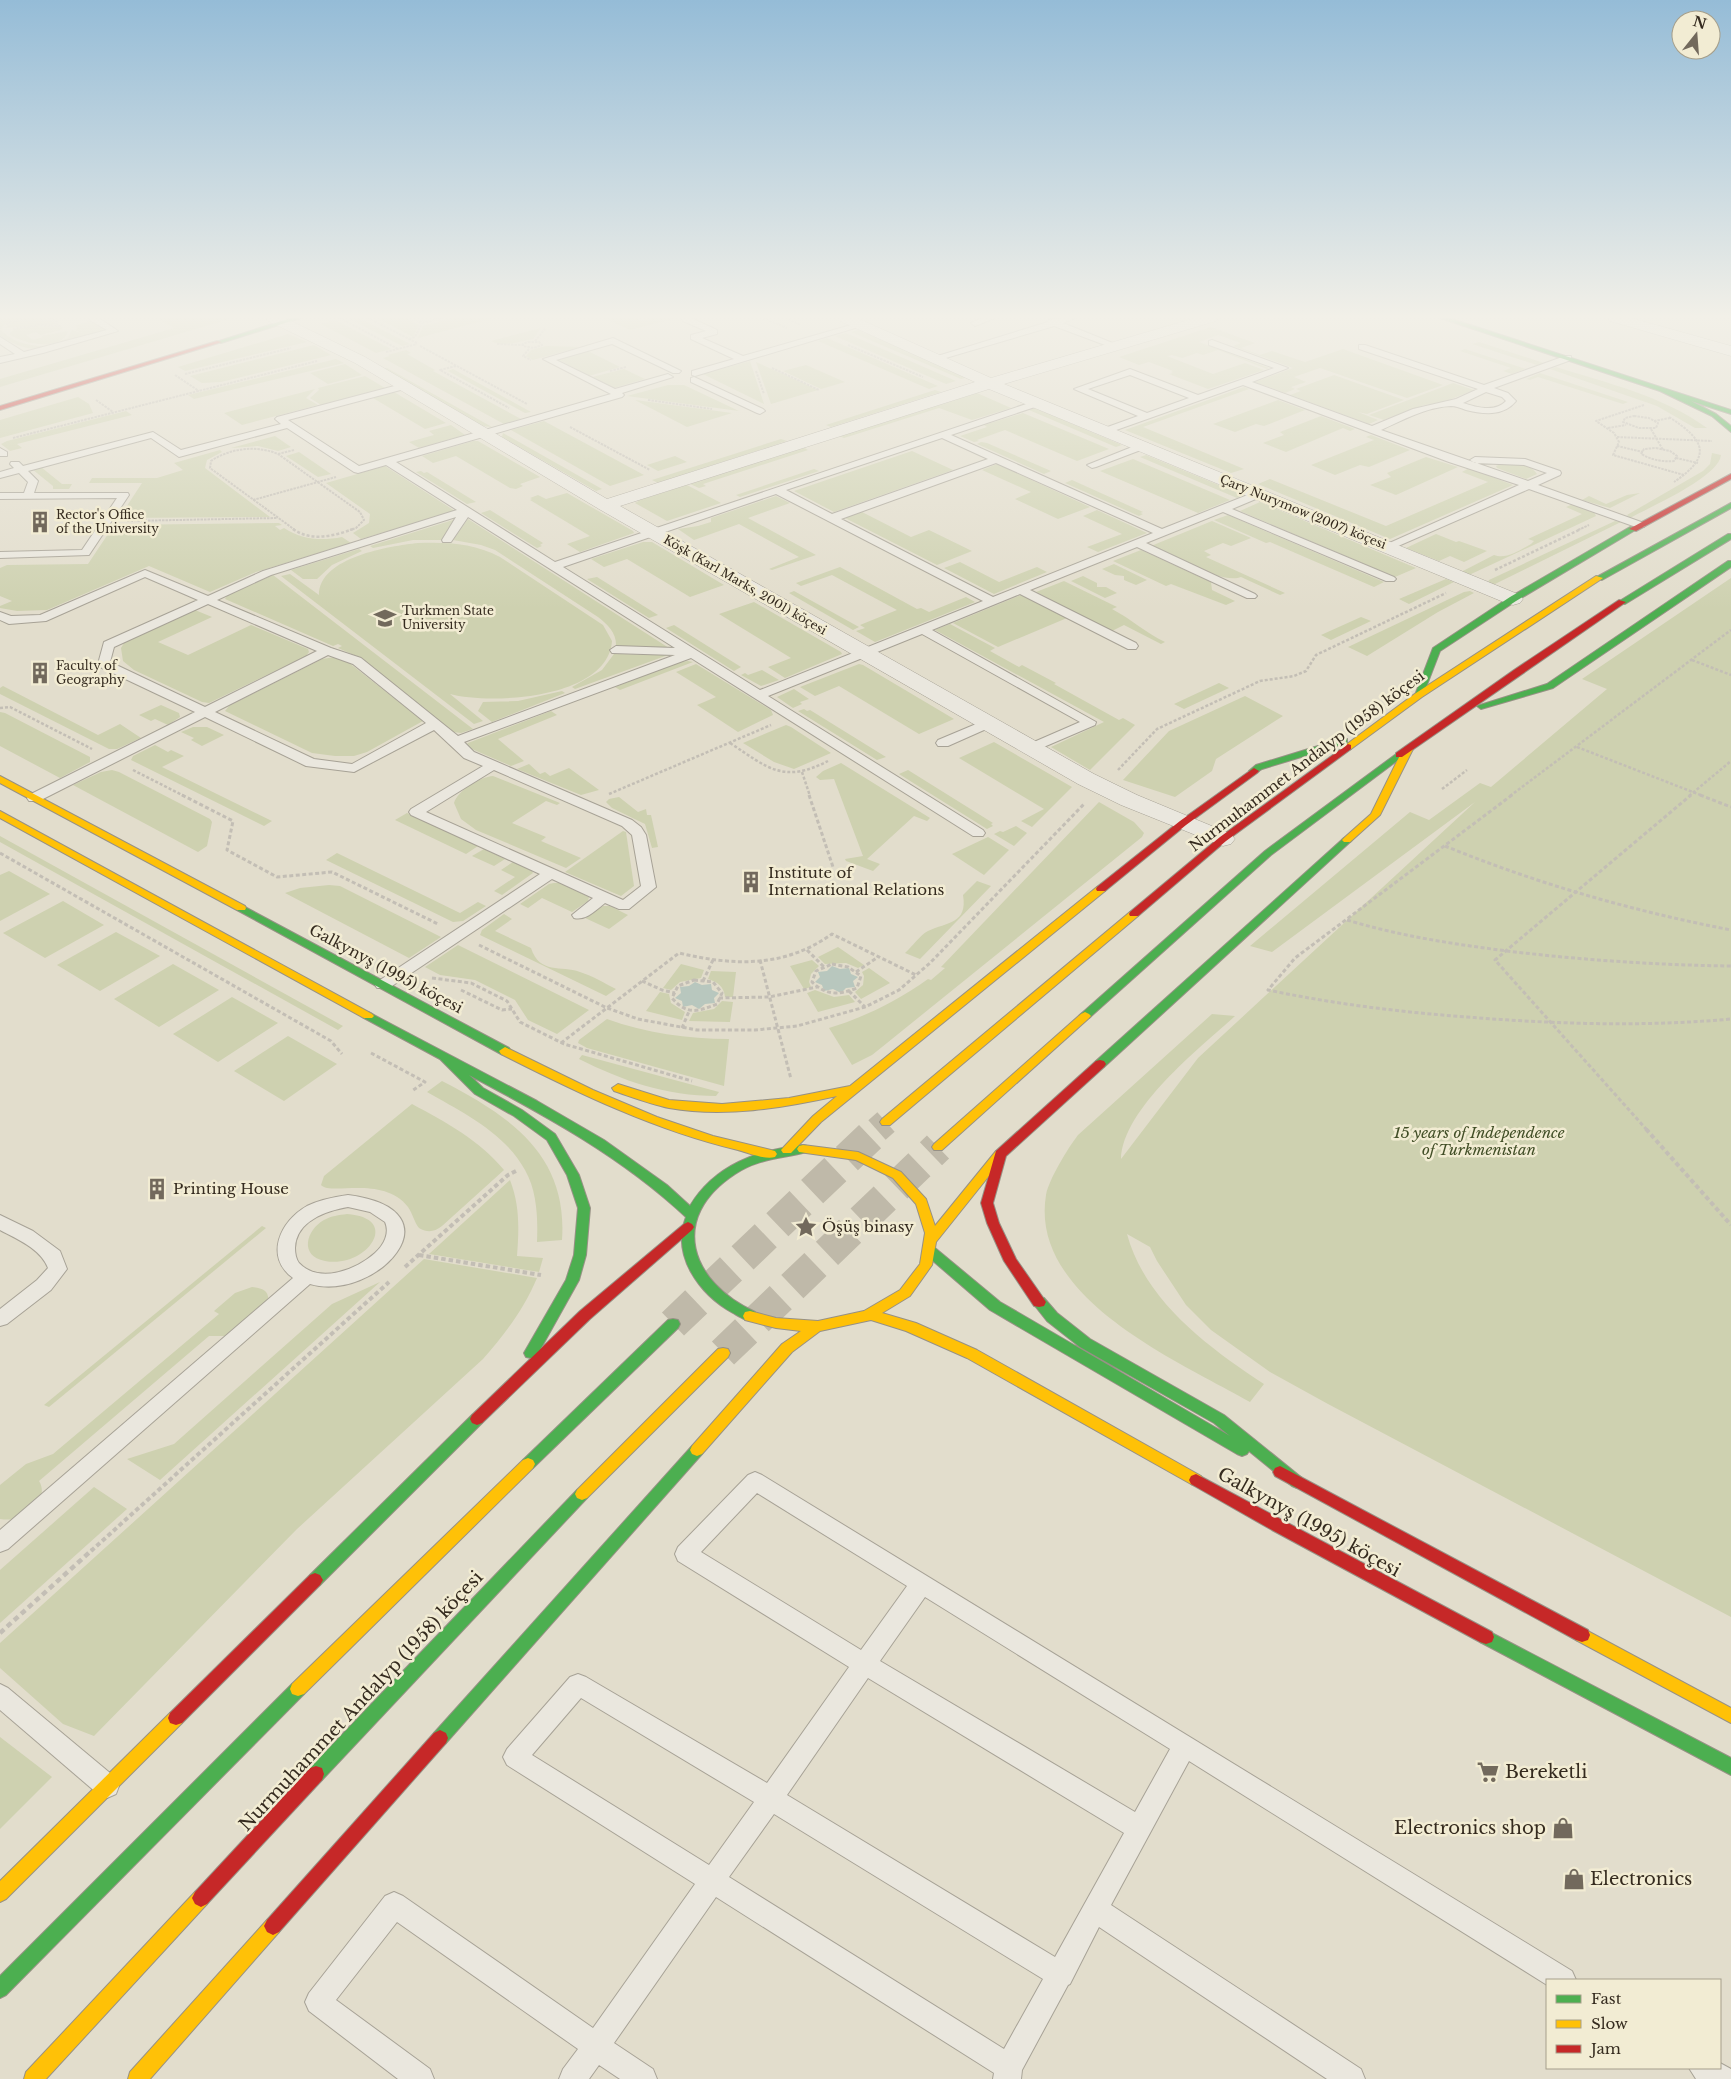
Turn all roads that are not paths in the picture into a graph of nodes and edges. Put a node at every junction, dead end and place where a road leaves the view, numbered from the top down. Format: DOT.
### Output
graph roads {
  1 [pos="295,415"];
  2 [pos="453,415"];
  3 [pos="547,415"];
  4 [pos="889,415"];
  5 [pos="1002,415"];
  6 [pos="1067,415"];
  7 [pos="1332,415"];
  8 [pos="1410,415"];
  9 [pos="1712,415"];
  10 [pos="1147,416"];
  11 [pos="288,424"];
  12 [pos="1372,430"];
  13 [pos="1731,430"];
  14 [pos="1105,431"];
  15 [pos="484,434"];
  16 [pos="943,435"];
  17 [pos="1142,446"];
  18 [pos="998,459"];
  19 [pos="1453,460"];
  20 [pos="12,461"];
  21 [pos="388,462"];
  22 [pos="1092,465"];
  23 [pos="21,469"];
  24 [pos="1731,472"];
  25 [pos="0,475"];
  26 [pos="1727,478"];
  27 [pos="1528,485"];
  28 [pos="777,490"];
  29 [pos="1260,494"];
  30 [pos="0,496"];
  31 [pos="26,496"];
  32 [pos="1731,504"];
  33 [pos="605,505"];
  34 [pos="1224,509"];
  35 [pos="466,511"];
  36 [pos="832,518"];
  37 [pos="1640,525"];
  38 [pos="654,533"];
  39 [pos="1162,533"];
  40 [pos="1731,536"];
  41 [pos="447,540"];
  42 [pos="1137,544"];
  43 [pos="1389,547"];
  44 [pos="0,555"];
  45 [pos="1731,563"];
  46 [pos="554,566"];
  47 [pos="1390,580"];
  48 [pos="1021,590"];
  49 [pos="1252,596"];
  50 [pos="1514,598"];
  51 [pos="207,600"];
  52 [pos="993,601"];
  53 [pos="0,616"];
  54 [pos="922,629"];
  55 [pos="1132,646"];
  56 [pos="616,650"];
  57 [pos="327,651"];
  58 [pos="692,653"];
  59 [pos="864,653"];
  60 [pos="758,695"];
  61 [pos="1419,695"];
  62 [pos="1460,711"];
  63 [pos="205,712"];
  64 [pos="988,723"];
  65 [pos="435,724"];
  66 [pos="1367,734"];
  67 [pos="456,741"];
  68 [pos="943,743"];
  69 [pos="1032,748"];
  70 [pos="1408,749"];
  71 [pos="493,765"];
  72 [pos="0,779"];
  73 [pos="34,798"];
  74 [pos="0,814"];
  75 [pos="1183,823"];
  76 [pos="978,833"];
  77 [pos="1223,839"];
  78 [pos="551,873"];
  79 [pos="604,897"];
  80 [pos="578,915"];
  81 [pos="384,985"];
  82 [pos="480,1036"];
  83 [pos="519,1044"];
  84 [pos="445,1058"];
  85 [pos="611,1085"];
  86 [pos="855,1089"];
  87 [pos="886,1122"];
  88 [pos="938,1146"];
  89 [pos="787,1150"];
  90 [pos="771,1154"];
  91 [pos="1000,1154"];
  92 [pos="691,1214"];
  93 [pos="0,1222"];
  94 [pos="688,1227"];
  95 [pos="932,1239"];
  96 [pos="930,1251"];
  97 [pos="307,1276"];
  98 [pos="869,1314"];
  99 [pos="0,1319"];
  100 [pos="673,1324"];
  101 [pos="816,1326"];
  102 [pos="723,1353"];
  103 [pos="517,1379"];
  104 [pos="1297,1482"];
  105 [pos="0,1543"];
  106 [pos="921,1584"];
  107 [pos="864,1664"];
  108 [pos="0,1695"];
  109 [pos="1731,1716"];
  110 [pos="1185,1745"];
  111 [pos="1731,1767"];
  112 [pos="107,1786"];
  113 [pos="770,1798"];
  114 [pos="1140,1828"];
  115 [pos="711,1881"];
  116 [pos="0,1893"];
  117 [pos="1096,1910"];
  118 [pos="1060,1975"];
  119 [pos="1561,1979"];
  120 [pos="0,1989"];
  121 [pos="596,2047"];
  122 [pos="1706,2069"];
  123 [pos="1008,2073"];
  124 [pos="33,2079"];
  125 [pos="137,2079"];
  126 [pos="420,2079"];
  127 [pos="573,2079"];
  128 [pos="643,2079"];
  129 [pos="1351,2079"];
  130 [pos="1722,2079"];
  1 -- 11 [label="lane"];
  2 -- 15 [label="street, Köşk (Karl Marks, 2001) köçesi"];
  3 -- 15 [label="lane"];
  4 -- 33 [label="street"];
  5 -- 16 [label="lane"];
  6 -- 14 [label="street, Çary Nurymow (2007) köçesi"];
  7 -- 12 [label="lane"];
  8 -- 12 [label="lane"];
  9 -- 13 [label="main road"];
  10 -- 14 [label="lane"];
  11 -- 21 [label="lane"];
  11 -- 23 [label="lane"];
  12 -- 19 [label="lane"];
  14 -- 17 [label="street, Çary Nurymow (2007) köçesi"];
  15 -- 21 [label="lane"];
  15 -- 33 [label="street, Köşk (Karl Marks, 2001) köçesi"];
  16 -- 18 [label="lane"];
  16 -- 28 [label="lane"];
  17 -- 22 [label="lane"];
  17 -- 29 [label="street, Çary Nurymow (2007) köçesi"];
  18 -- 36 [label="lane"];
  18 -- 39 [label="lane"];
  19 -- 27 [label="lane"];
  19 -- 27 [label="lane"];
  20 -- 23 [label="lane"];
  21 -- 35 [label="lane"];
  23 -- 25 [label="lane"];
  23 -- 31 [label="lane"];
  24 -- 26 [label="main road"];
  26 -- 37 [label="main road"];
  27 -- 37 [label="lane"];
  27 -- 43 [label="lane"];
  28 -- 36 [label="lane"];
  28 -- 38 [label="lane"];
  29 -- 34 [label="lane"];
  29 -- 43 [label="street, Çary Nurymow (2007) köçesi"];
  30 -- 31 [label="lane"];
  31 -- 44 [label="lane"];
  32 -- 61 [label="main road, Nurmuhammet Andalyp (1958) köçesi"];
  33 -- 38 [label="street, Köşk (Karl Marks, 2001) köçesi"];
  34 -- 39 [label="lane"];
  34 -- 47 [label="lane"];
  35 -- 41 [label="lane"];
  35 -- 46 [label="lane"];
  35 -- 51 [label="lane"];
  36 -- 52 [label="lane"];
  37 -- 50 [label="main road"];
  38 -- 46 [label="lane"];
  38 -- 59 [label="street, Köşk (Karl Marks, 2001) köçesi"];
  39 -- 42 [label="lane"];
  40 -- 62 [label="main road"];
  42 -- 48 [label="lane"];
  42 -- 49 [label="lane"];
  43 -- 50 [label="street, Çary Nurymow (2007) köçesi"];
  45 -- 62 [label="main road"];
  46 -- 58 [label="lane"];
  48 -- 52 [label="lane"];
  48 -- 55 [label="lane"];
  50 -- 61 [label="main road"];
  51 -- 53 [label="lane"];
  51 -- 57 [label="lane"];
  51 -- 63 [label="lane"];
  52 -- 54 [label="lane"];
  54 -- 59 [label="lane"];
  54 -- 69 [label="lane"];
  56 -- 58 [label="lane"];
  57 -- 63 [label="lane"];
  57 -- 65 [label="lane"];
  58 -- 60 [label="lane"];
  58 -- 67 [label="lane"];
  59 -- 60 [label="lane"];
  59 -- 64 [label="street, Köşk (Karl Marks, 2001) köçesi"];
  60 -- 76 [label="lane"];
  61 -- 66 [label="main road, Nurmuhammet Andalyp (1958) köçesi"];
  62 -- 70 [label="main road"];
  63 -- 65 [label="lane"];
  63 -- 73 [label="lane"];
  64 -- 68 [label="lane"];
  64 -- 69 [label="street, Köşk (Karl Marks, 2001) köçesi"];
  65 -- 67 [label="lane"];
  66 -- 75 [label="main road"];
  66 -- 77 [label="main road, Nurmuhammet Andalyp (1958) köçesi"];
  67 -- 71 [label="lane"];
  69 -- 75 [label="street, Köşk (Karl Marks, 2001) köçesi"];
  70 -- 88 [label="main road"];
  70 -- 91 [label="main road"];
  71 -- 78 [label="lane"];
  71 -- 79 [label="lane"];
  72 -- 73 [label="main road, Galkynyş (1995) köçesi"];
  73 -- 81 [label="main road, Galkynyş (1995) köçesi"];
  74 -- 84 [label="main road"];
  75 -- 77 [label="street, Köşk (Karl Marks, 2001) köçesi"];
  75 -- 86 [label="main road"];
  77 -- 87 [label="main road, Nurmuhammet Andalyp (1958) köçesi"];
  78 -- 79 [label="lane"];
  78 -- 81 [label="lane"];
  79 -- 80 [label="lane"];
  81 -- 82 [label="main road, Galkynyş (1995) köçesi"];
  82 -- 83 [label="main road"];
  82 -- 90 [label="main road, Galkynyş (1995) köçesi"];
  84 -- 92 [label="main road"];
  84 -- 103 [label="main road"];
  85 -- 86 [label="main road"];
  86 -- 89 [label="main road"];
  89 -- 90 [label="main road"];
  89 -- 95 [label="main road"];
  90 -- 92 [label="main road"];
  91 -- 95 [label="main road"];
  91 -- 104 [label="main road"];
  92 -- 94 [label="main road"];
  93 -- 99 [label="lane"];
  94 -- 101 [label="main road"];
  94 -- 103 [label="main road"];
  95 -- 96 [label="main road"];
  96 -- 98 [label="main road"];
  96 -- 104 [label="main road, Galkynyş (1995) köçesi"];
  97 -- 97 [label="lane"];
  97 -- 105 [label="lane"];
  98 -- 101 [label="main road"];
  98 -- 111 [label="main road, Galkynyş (1995) köçesi"];
  100 -- 120 [label="main road"];
  101 -- 125 [label="main road"];
  102 -- 124 [label="main road, Nurmuhammet Andalyp (1958) köçesi"];
  103 -- 112 [label="main road"];
  104 -- 109 [label="main road, Galkynyş (1995) köçesi"];
  106 -- 107 [label="lane"];
  106 -- 107 [label="lane"];
  106 -- 110 [label="lane"];
  107 -- 113 [label="lane"];
  107 -- 114 [label="lane"];
  108 -- 112 [label="lane"];
  110 -- 114 [label="lane"];
  110 -- 119 [label="lane"];
  112 -- 116 [label="main road"];
  113 -- 115 [label="lane"];
  113 -- 115 [label="lane"];
  113 -- 118 [label="lane"];
  114 -- 117 [label="lane"];
  115 -- 121 [label="lane"];
  115 -- 123 [label="lane"];
  117 -- 118 [label="lane"];
  117 -- 129 [label="lane"];
  118 -- 123 [label="lane"];
  121 -- 126 [label="lane"];
  121 -- 127 [label="lane"];
  121 -- 128 [label="lane"];
  122 -- 130 [label="lane"];
}
